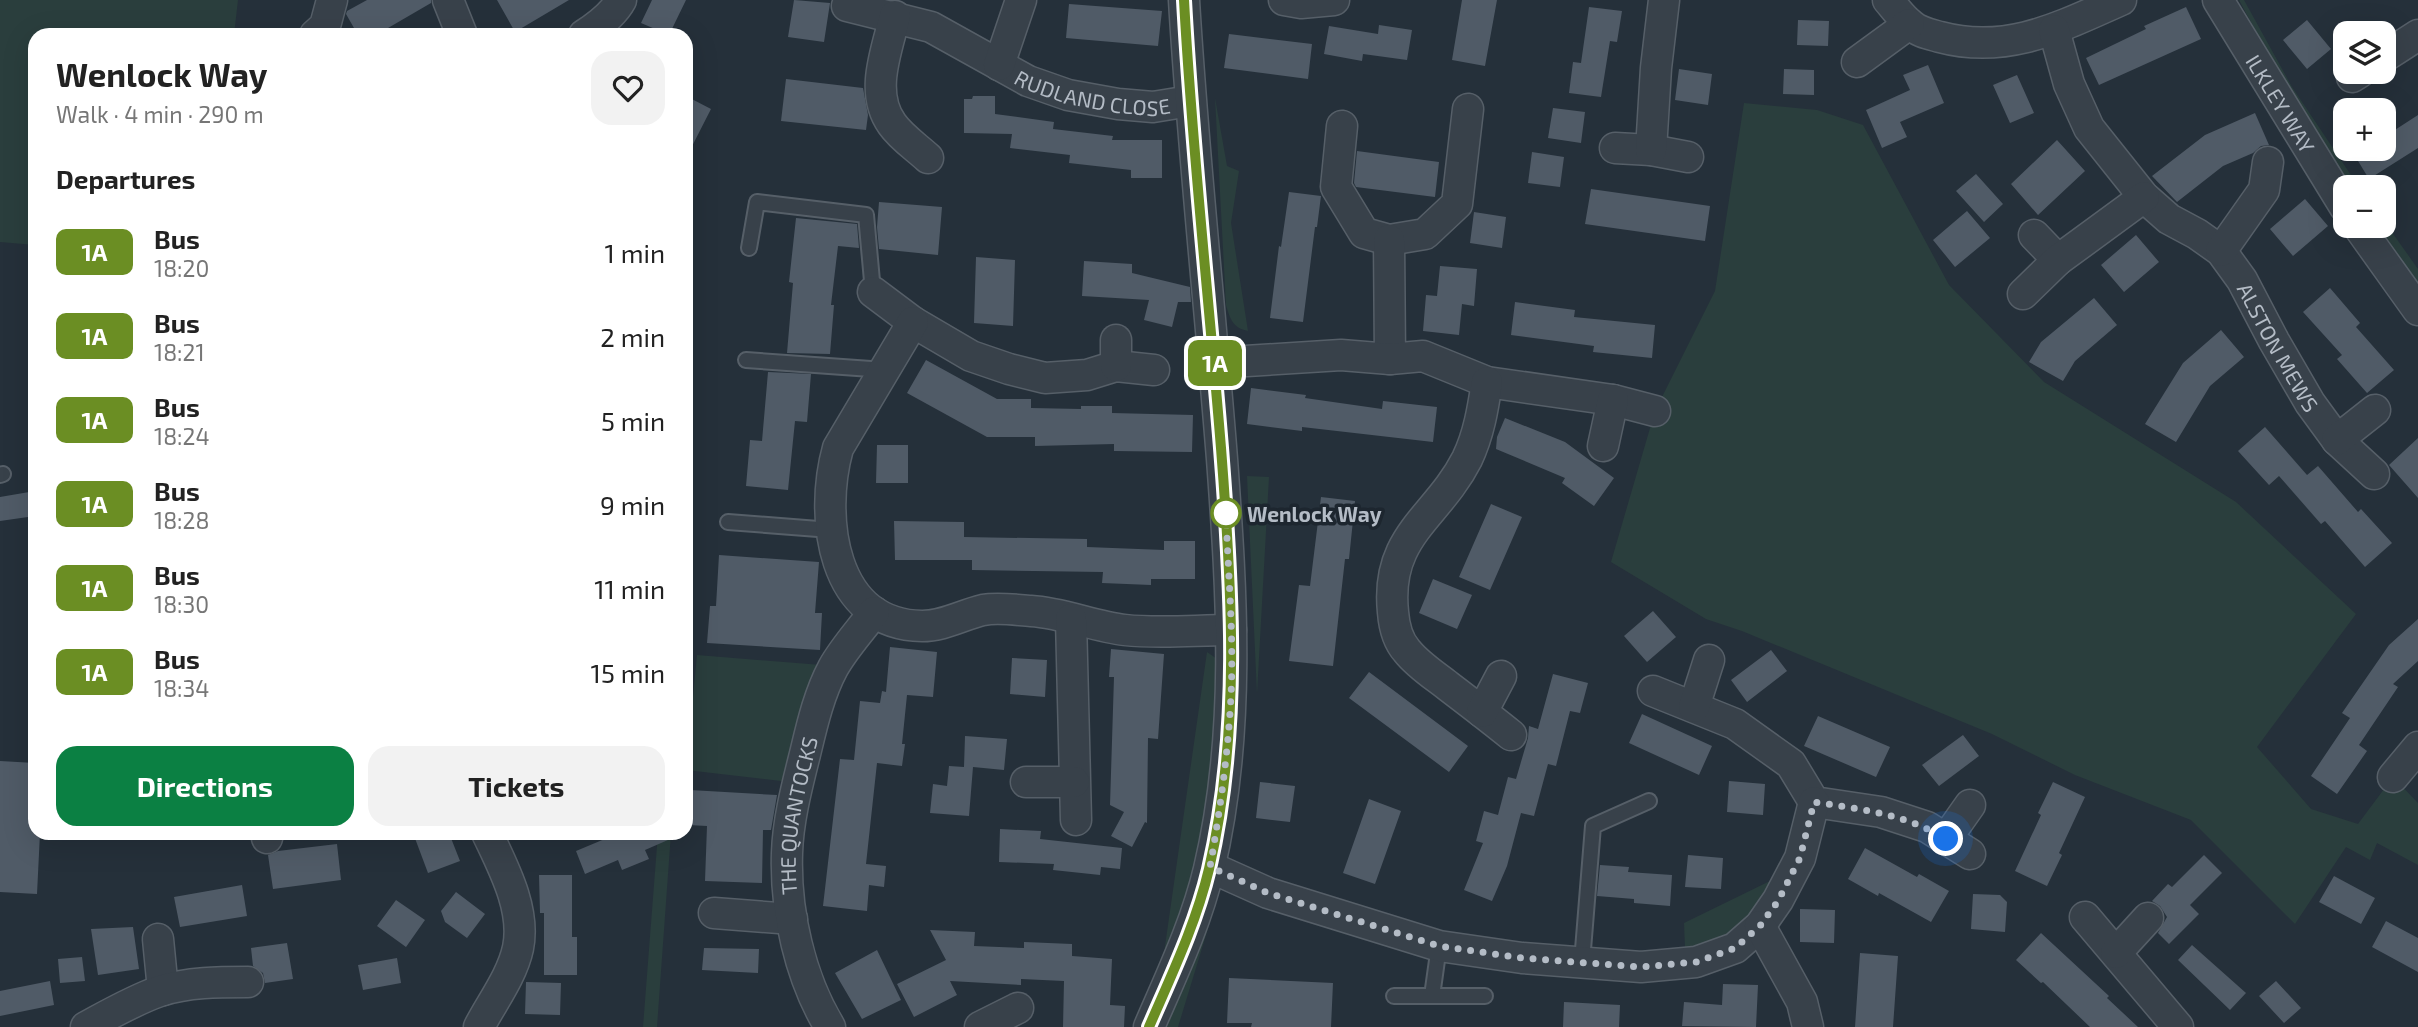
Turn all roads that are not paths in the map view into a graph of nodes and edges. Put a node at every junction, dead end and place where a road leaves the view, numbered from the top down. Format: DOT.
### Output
graph roads {
  1 [pos="332,0"];
  2 [pos="448,0"];
  3 [pos="621,0"];
  4 [pos="1021,0"];
  5 [pos="1184,0"];
  6 [pos="1284,0"];
  7 [pos="1334,0"];
  8 [pos="1664,0"];
  9 [pos="1888,0"];
  10 [pos="2121,0"];
  11 [pos="2218,0"];
  12 [pos="847,6"];
  13 [pos="895,16"];
  14 [pos="1909,24"];
  15 [pos="323,28"];
  16 [pos="460,28"];
  17 [pos="595,28"];
  18 [pos="2054,30"];
  19 [pos="2418,35"];
  20 [pos="2396,49"];
  21 [pos="1857,62"];
  22 [pos="999,65"];
  23 [pos="1190,101"];
  24 [pos="1468,109"];
  25 [pos="1342,126"];
  26 [pos="1615,148"];
  27 [pos="1651,150"];
  28 [pos="1688,157"];
  29 [pos="928,158"];
  30 [pos="2268,162"];
  31 [pos="2333,187"];
  32 [pos="2144,197"];
  33 [pos="2034,235"];
  34 [pos="2367,238"];
  35 [pos="1390,240"];
  36 [pos="749,248"];
  37 [pos="2221,251"];
  38 [pos="2058,260"];
  39 [pos="873,292"];
  40 [pos="2024,294"];
  41 [pos="2418,310"];
  42 [pos="913,322"];
  43 [pos="1390,359"];
  44 [pos="746,360"];
  45 [pos="1214,363"];
  46 [pos="885,370"];
  47 [pos="1154,370"];
  48 [pos="1487,382"];
  49 [pos="1613,400"];
  50 [pos="2375,410"];
  51 [pos="1656,411"];
  52 [pos="2337,440"];
  53 [pos="1603,446"];
  54 [pos="2374,474"];
  55 [pos="728,522"];
  56 [pos="831,530"];
  57 [pos="874,612"];
  58 [pos="1071,619"];
  59 [pos="1231,630"];
  60 [pos="1709,660"];
  61 [pos="1501,676"];
  62 [pos="1653,691"];
  63 [pos="1694,707"];
  64 [pos="1482,712"];
  65 [pos="1511,735"];
  66 [pos="2418,747"];
  67 [pos="2393,777"];
  68 [pos="1026,782"];
  69 [pos="1074,782"];
  70 [pos="1648,801"];
  71 [pos="1814,802"];
  72 [pos="1970,805"];
  73 [pos="1076,820"];
  74 [pos="490,840"];
  75 [pos="1210,867"];
  76 [pos="714,913"];
  77 [pos="2085,917"];
  78 [pos="2148,918"];
  79 [pos="792,919"];
  80 [pos="1760,926"];
  81 [pos="158,939"];
  82 [pos="1439,946"];
  83 [pos="2116,954"];
  84 [pos="1582,962"];
  85 [pos="248,982"];
  86 [pos="163,990"];
  87 [pos="1394,996"];
  88 [pos="1432,996"];
  89 [pos="1485,996"];
  90 [pos="1018,1008"];
  91 [pos="86,1027"];
  92 [pos="479,1027"];
  93 [pos="830,1027"];
  94 [pos="981,1027"];
  95 [pos="1149,1027"];
  96 [pos="1808,1027"];
  97 [pos="2178,1027"];
  1 -- 15 [label="street"];
  2 -- 16 [label="street"];
  3 -- 17 [label="street"];
  4 -- 22 [label="street, RUDLAND CLOSE"];
  5 -- 23 [label="street"];
  6 -- 7 [label="street"];
  8 -- 27 [label="street"];
  9 -- 14 [label="street"];
  10 -- 18 [label="street"];
  11 -- 31 [label="street, ILKLEY WAY"];
  12 -- 13 [label="street, RUDLAND CLOSE"];
  13 -- 22 [label="street, RUDLAND CLOSE"];
  13 -- 29 [label="street"];
  14 -- 18 [label="street"];
  14 -- 21 [label="street"];
  18 -- 32 [label="street, ALSTON MEWS"];
  19 -- 20 [label="street"];
  22 -- 23 [label="street, RUDLAND CLOSE"];
  23 -- 45 [label="street"];
  24 -- 35 [label="street"];
  25 -- 35 [label="street"];
  26 -- 27 [label="street"];
  27 -- 28 [label="street"];
  30 -- 37 [label="street"];
  32 -- 37 [label="street, ALSTON MEWS"];
  32 -- 38 [label="street"];
  33 -- 38 [label="street"];
  34 -- 41 [label="street"];
  35 -- 43 [label="street"];
  36 -- 39 [label="lane"];
  37 -- 52 [label="street, ALSTON MEWS"];
  38 -- 40 [label="street"];
  39 -- 42 [label="street"];
  42 -- 46 [label="street"];
  42 -- 47 [label="street"];
  43 -- 45 [label="street"];
  43 -- 48 [label="street"];
  44 -- 46 [label="lane"];
  45 -- 59 [label="street"];
  46 -- 56 [label="street"];
  48 -- 49 [label="street"];
  48 -- 64 [label="street"];
  49 -- 51 [label="street"];
  49 -- 53 [label="street"];
  50 -- 52 [label="street"];
  52 -- 54 [label="street, ALSTON MEWS"];
  55 -- 56 [label="lane"];
  56 -- 57 [label="street"];
  57 -- 58 [label="street"];
  57 -- 79 [label="street, THE QUANTOCKS"];
  58 -- 59 [label="street"];
  58 -- 69 [label="street"];
  59 -- 75 [label="street"];
  60 -- 63 [label="street"];
  61 -- 64 [label="street"];
  62 -- 63 [label="street"];
  63 -- 71 [label="street"];
  64 -- 65 [label="street"];
  66 -- 67 [label="street"];
  68 -- 69 [label="street"];
  69 -- 73 [label="street"];
  70 -- 84 [label="lane"];
  71 -- 72 [label="street"];
  71 -- 80 [label="street"];
  74 -- 92 [label="street"];
  75 -- 82 [label="street"];
  75 -- 95 [label="street"];
  76 -- 79 [label="street"];
  77 -- 83 [label="street"];
  78 -- 83 [label="street"];
  79 -- 93 [label="street, THE QUANTOCKS"];
  80 -- 84 [label="street"];
  80 -- 96 [label="street"];
  81 -- 86 [label="street"];
  82 -- 84 [label="street"];
  82 -- 88 [label="lane"];
  83 -- 97 [label="street"];
  85 -- 86 [label="street"];
  86 -- 91 [label="street"];
  87 -- 88 [label="lane"];
  88 -- 89 [label="lane"];
  90 -- 94 [label="street"];
}
